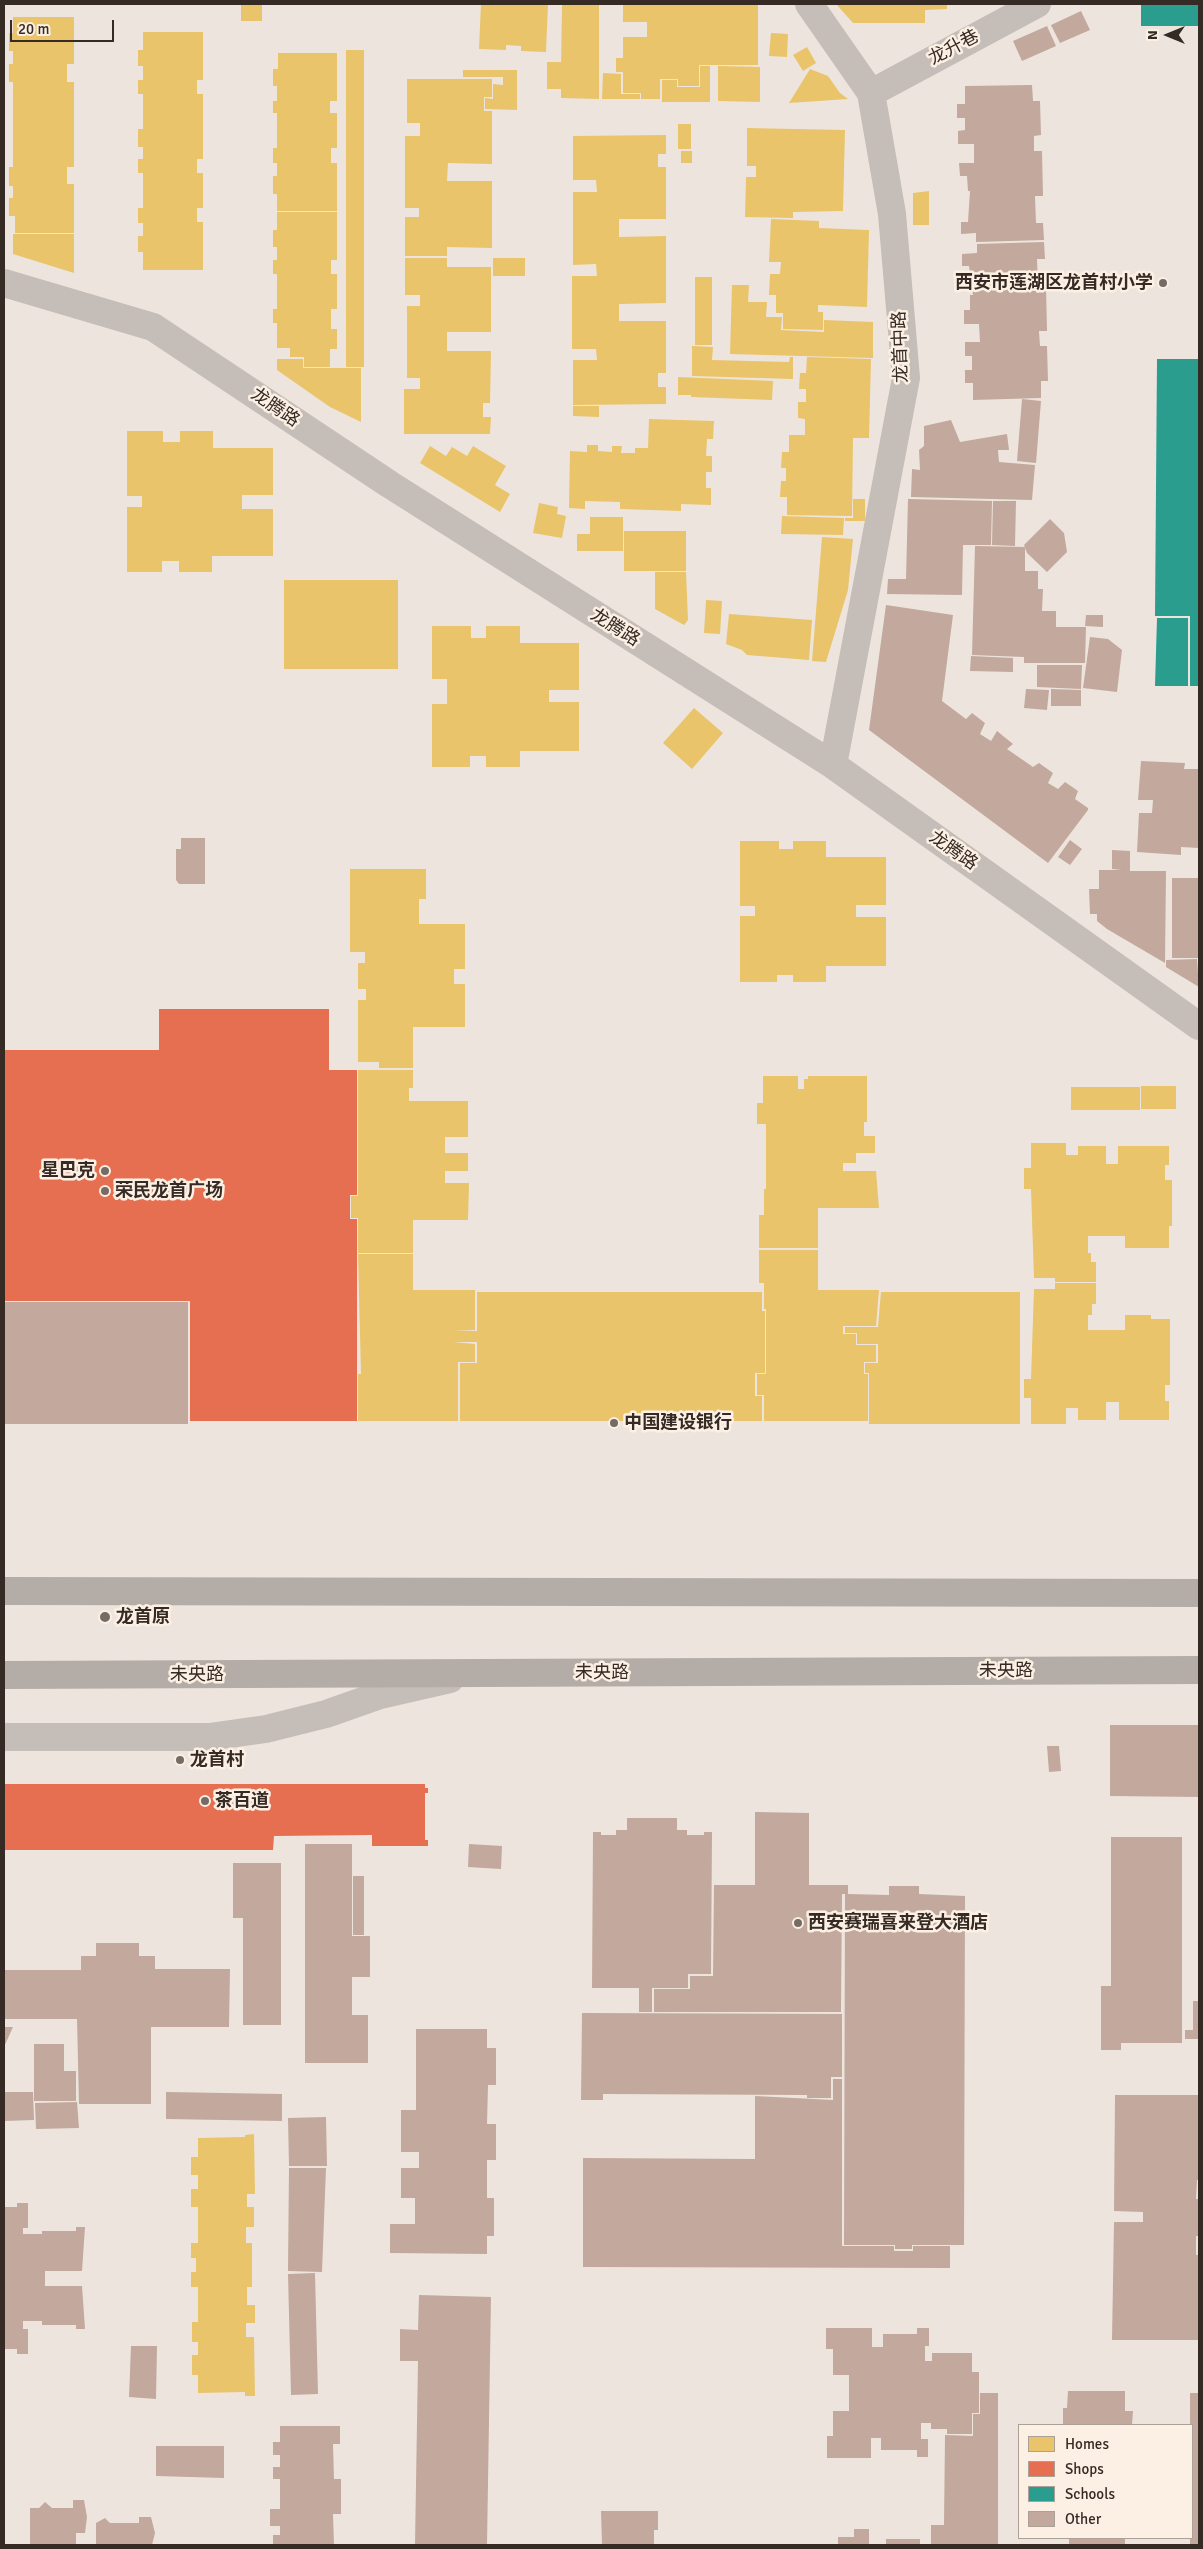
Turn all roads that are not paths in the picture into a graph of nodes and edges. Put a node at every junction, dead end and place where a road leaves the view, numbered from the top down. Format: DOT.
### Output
graph roads {
  1 [pos="809,4"];
  2 [pos="1033,5"];
  3 [pos="871,93"];
  4 [pos="4,284"];
  5 [pos="833,765"];
  6 [pos="1199,1026"];
  7 [pos="4,1591"];
  8 [pos="1199,1593"];
  9 [pos="1199,1670"];
  10 [pos="485,1674"];
  11 [pos="4,1675"];
  12 [pos="4,1737"];
  1 -- 3 [label="street, 龙首中路"];
  2 -- 3 [label="street, 龙升巷"];
  3 -- 5 [label="street, 龙首中路"];
  4 -- 5 [label="street, 龙腾路"];
  5 -- 6 [label="street, 龙腾路"];
  7 -- 8 [label="main road"];
  9 -- 10 [label="main road, 未央路"];
  10 -- 11 [label="main road, 未央路"];
  10 -- 12 [label="street"];
}
